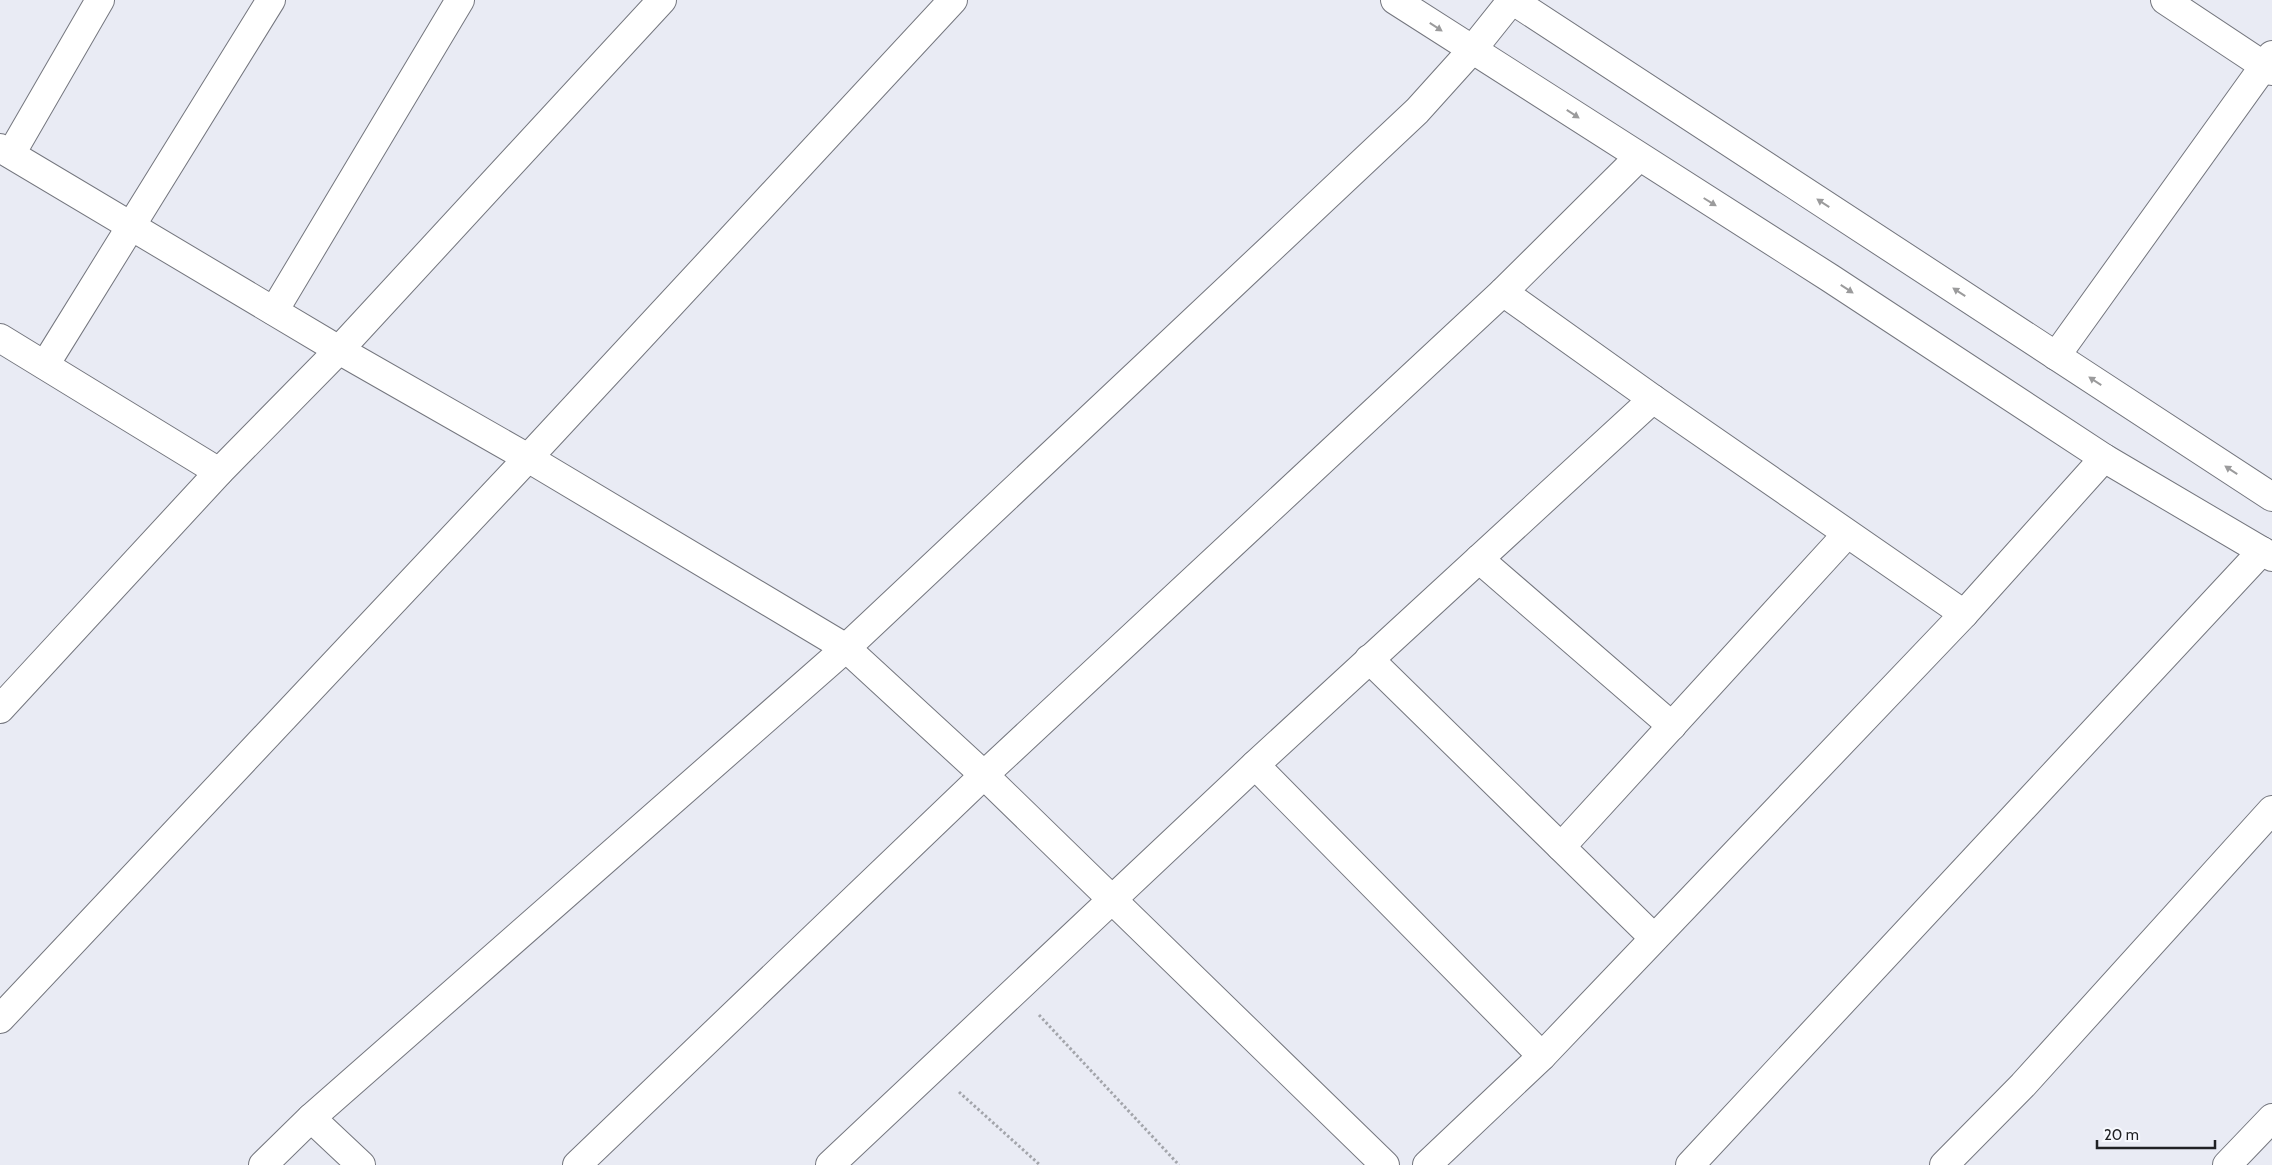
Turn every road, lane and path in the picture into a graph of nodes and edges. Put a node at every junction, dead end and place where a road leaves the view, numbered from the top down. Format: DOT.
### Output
graph roads {
  1 [pos="100,0"];
  2 [pos="272,0"];
  3 [pos="460,0"];
  4 [pos="662,0"];
  5 [pos="952,0"];
  6 [pos="1395,0"];
  7 [pos="1512,0"];
  8 [pos="2165,0"];
  9 [pos="1472,50"];
  10 [pos="2269,64"];
  11 [pos="5,151"];
  12 [pos="1640,157"];
  13 [pos="131,226"];
  14 [pos="1503,292"];
  15 [pos="274,311"];
  16 [pos="0,338"];
  17 [pos="339,350"];
  18 [pos="2056,356"];
  19 [pos="45,365"];
  20 [pos="1652,399"];
  21 [pos="528,458"];
  22 [pos="2104,458"];
  23 [pos="219,472"];
  24 [pos="2272,497"];
  25 [pos="1847,534"];
  26 [pos="2267,554"];
  27 [pos="1479,559"];
  28 [pos="1964,614"];
  29 [pos="846,648"];
  30 [pos="1369,660"];
  31 [pos="0,708"];
  32 [pos="1672,726"];
  33 [pos="1255,765"];
  34 [pos="984,775"];
  35 [pos="2272,810"];
  36 [pos="1560,847"];
  37 [pos="1112,899"];
  38 [pos="1654,938"];
  39 [pos="1015,989"];
  40 [pos="0,1020"];
  41 [pos="1542,1056"];
  42 [pos="933,1068"];
  43 [pos="311,1118"];
  44 [pos="2272,1118"];
  45 [pos="263,1165"];
  46 [pos="361,1165"];
  47 [pos="576,1165"];
  48 [pos="830,1165"];
  49 [pos="1040,1165"];
  50 [pos="1178,1165"];
  51 [pos="1385,1165"];
  52 [pos="1427,1165"];
  53 [pos="1690,1165"];
  54 [pos="1944,1165"];
  55 [pos="2227,1165"];
  1 -- 11 [label="street"];
  2 -- 13 [label="street"];
  3 -- 15 [label="street"];
  4 -- 17 [label="street"];
  5 -- 21 [label="street"];
  6 -- 9 [label="street, one-way"];
  7 -- 9 [label="street"];
  18 -- 7 [label="street, one-way"];
  8 -- 10 [label="street"];
  9 -- 12 [label="street, one-way"];
  9 -- 29 [label="street"];
  10 -- 18 [label="street"];
  11 -- 13 [label="street"];
  12 -- 14 [label="street"];
  12 -- 22 [label="street, one-way"];
  13 -- 15 [label="street"];
  13 -- 19 [label="street"];
  14 -- 20 [label="street"];
  14 -- 34 [label="street"];
  15 -- 17 [label="street"];
  16 -- 19 [label="street"];
  17 -- 21 [label="street"];
  17 -- 23 [label="street"];
  24 -- 18 [label="street, one-way"];
  19 -- 23 [label="street"];
  20 -- 25 [label="street"];
  20 -- 27 [label="street"];
  21 -- 29 [label="street"];
  21 -- 40 [label="street"];
  22 -- 26 [label="street"];
  22 -- 28 [label="street"];
  23 -- 31 [label="street"];
  25 -- 28 [label="street"];
  25 -- 32 [label="street"];
  26 -- 53 [label="street"];
  27 -- 30 [label="street"];
  27 -- 32 [label="street"];
  28 -- 38 [label="street"];
  29 -- 34 [label="street"];
  29 -- 43 [label="street"];
  30 -- 33 [label="street"];
  30 -- 36 [label="street"];
  32 -- 36 [label="street"];
  33 -- 37 [label="street"];
  33 -- 41 [label="street"];
  34 -- 37 [label="street"];
  34 -- 47 [label="street"];
  35 -- 54 [label="street"];
  36 -- 38 [label="street"];
  37 -- 39 [label="street"];
  37 -- 51 [label="street"];
  38 -- 41 [label="street"];
  39 -- 42 [label="street"];
  39 -- 50 [label="path"];
  41 -- 52 [label="street"];
  42 -- 48 [label="street"];
  42 -- 49 [label="path"];
  43 -- 45 [label="street"];
  43 -- 46 [label="street"];
  44 -- 55 [label="street"];
}
